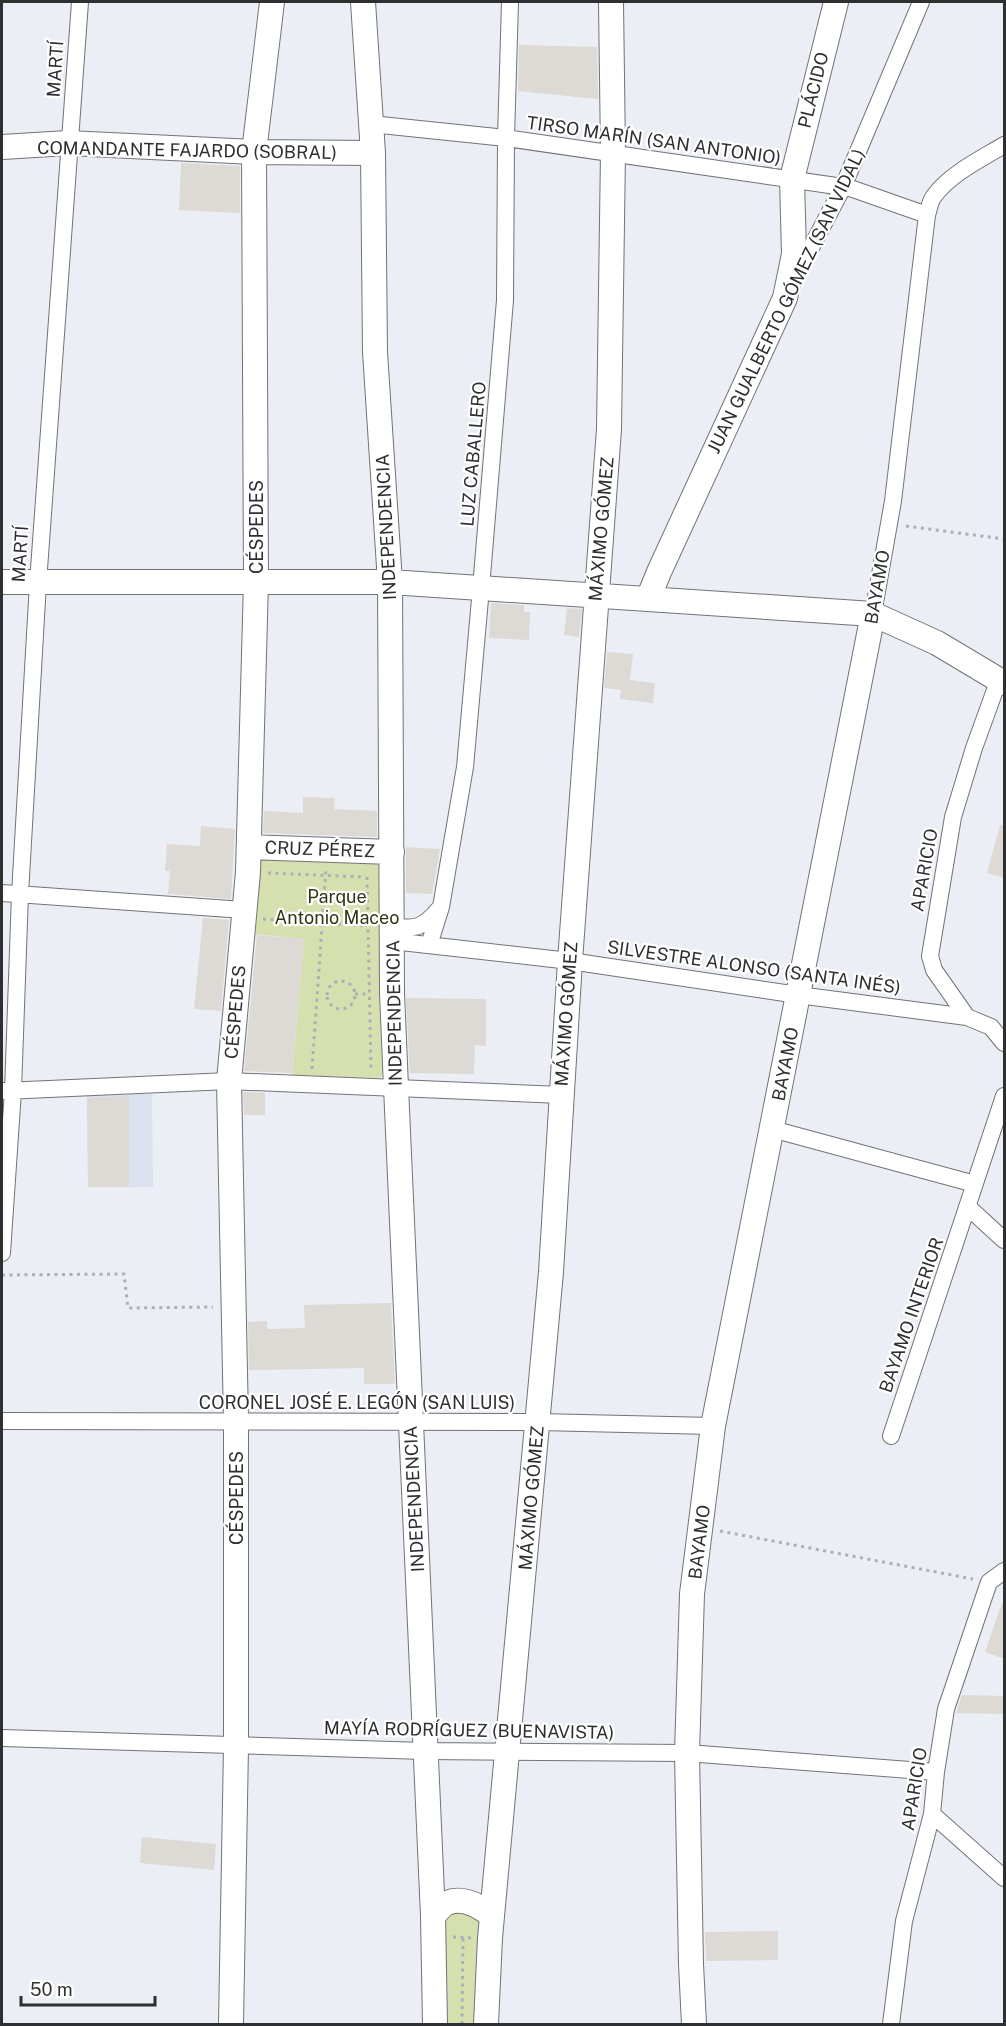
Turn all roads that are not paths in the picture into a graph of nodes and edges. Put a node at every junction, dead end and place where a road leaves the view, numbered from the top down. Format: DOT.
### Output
graph roads {
  1 [pos="80,2"];
  2 [pos="272,2"];
  3 [pos="363,2"];
  4 [pos="510,2"];
  5 [pos="611,2"];
  6 [pos="836,2"];
  7 [pos="921,2"];
  8 [pos="371,124"];
  9 [pos="506,138"];
  10 [pos="69,143"];
  11 [pos="1005,145"];
  12 [pos="2,147"];
  13 [pos="254,152"];
  14 [pos="373,153"];
  15 [pos="613,153"];
  16 [pos="792,179"];
  17 [pos="843,187"];
  18 [pos="927,214"];
  19 [pos="785,298"];
  20 [pos="2,582"];
  21 [pos="256,582"];
  22 [pos="390,582"];
  23 [pos="38,583"];
  24 [pos="482,588"];
  25 [pos="596,596"];
  26 [pos="648,599"];
  27 [pos="873,614"];
  28 [pos="1002,681"];
  29 [pos="249,847"];
  30 [pos="392,852"];
  31 [pos="2,893"];
  32 [pos="20,894"];
  33 [pos="441,906"];
  34 [pos="244,914"];
  35 [pos="392,934"];
  36 [pos="429,945"];
  37 [pos="570,961"];
  38 [pos="798,995"];
  39 [pos="967,1017"];
  40 [pos="1005,1043"];
  41 [pos="229,1081"];
  42 [pos="396,1087"];
  43 [pos="7,1091"];
  44 [pos="561,1095"];
  45 [pos="1005,1096"];
  46 [pos="772,1129"];
  47 [pos="975,1184"];
  48 [pos="968,1207"];
  49 [pos="1005,1240"];
  50 [pos="2,1252"];
  51 [pos="2,1420"];
  52 [pos="236,1421"];
  53 [pos="410,1422"];
  54 [pos="538,1422"];
  55 [pos="713,1426"];
  56 [pos="891,1436"];
  57 [pos="1005,1571"];
  58 [pos="2,1738"];
  59 [pos="236,1746"];
  60 [pos="425,1750"];
  61 [pos="507,1751"];
  62 [pos="687,1753"];
  63 [pos="936,1772"];
  64 [pos="932,1815"];
  65 [pos="1005,1878"];
  66 [pos="433,1926"];
  67 [pos="491,1927"];
  68 [pos="231,2025"];
  69 [pos="435,2025"];
  70 [pos="486,2025"];
  71 [pos="694,2025"];
  72 [pos="891,2025"];
  1 -- 10 [label="street, MARTÍ"];
  2 -- 13 [label="street, CÉSPEDES"];
  3 -- 8 [label="street, INDEPENDENCIA"];
  4 -- 9 [label="street, LUZ CABALLERO"];
  5 -- 15 [label="street, MÁXIMO GÓMEZ"];
  6 -- 16 [label="street, PLÁCIDO"];
  7 -- 17 [label="street, JUAN GUALBERTO GÓMEZ (SAN VIDAL)"];
  8 -- 9 [label="street, TIRSO MARÍN (SAN ANTONIO)"];
  8 -- 14 [label="street, INDEPENDENCIA"];
  9 -- 15 [label="street, TIRSO MARÍN (SAN ANTONIO)"];
  9 -- 24 [label="street, LUZ CABALLERO"];
  10 -- 12 [label="street, COMANDANTE FAJARDO (SOBRAL)"];
  10 -- 13 [label="street, COMANDANTE FAJARDO (SOBRAL)"];
  10 -- 23 [label="street, MARTÍ"];
  11 -- 18 [label="street, BAYAMO"];
  13 -- 14 [label="street, COMANDANTE FAJARDO (SOBRAL)"];
  13 -- 21 [label="street, CÉSPEDES"];
  14 -- 22 [label="street, INDEPENDENCIA"];
  15 -- 16 [label="street, TIRSO MARÍN (SAN ANTONIO)"];
  15 -- 25 [label="street, MÁXIMO GÓMEZ"];
  16 -- 17 [label="street, TIRSO MARÍN (SAN ANTONIO)"];
  16 -- 19 [label="street, PLÁCIDO"];
  17 -- 18 [label="street, TIRSO MARÍN (SAN ANTONIO)"];
  17 -- 19 [label="street, JUAN GUALBERTO GÓMEZ (SAN VIDAL)"];
  18 -- 27 [label="street, BAYAMO"];
  19 -- 26 [label="street, JUAN GUALBERTO GÓMEZ (SAN VIDAL)"];
  20 -- 23 [label="street"];
  21 -- 22 [label="street"];
  21 -- 23 [label="street"];
  21 -- 29 [label="street, CÉSPEDES"];
  22 -- 24 [label="street"];
  22 -- 30 [label="street, INDEPENDENCIA"];
  23 -- 32 [label="street, MARTÍ"];
  24 -- 25 [label="street"];
  24 -- 33 [label="street, LUZ CABALLERO"];
  25 -- 26 [label="street"];
  25 -- 37 [label="street, MÁXIMO GÓMEZ"];
  26 -- 27 [label="street"];
  27 -- 28 [label="street"];
  27 -- 38 [label="street, BAYAMO"];
  28 -- 39 [label="street, APARICIO"];
  29 -- 30 [label="street, CRUZ PÉREZ"];
  29 -- 34 [label="street, CÉSPEDES"];
  30 -- 35 [label="street, INDEPENDENCIA"];
  31 -- 32 [label="street"];
  32 -- 34 [label="street"];
  32 -- 43 [label="street, MARTÍ"];
  33 -- 35 [label="street"];
  33 -- 36 [label="street, LUZ CABALLERO"];
  34 -- 41 [label="street, CÉSPEDES"];
  35 -- 36 [label="street, SILVESTRE ALONSO (SANTA INÉS)"];
  35 -- 42 [label="street, INDEPENDENCIA"];
  36 -- 37 [label="street, SILVESTRE ALONSO (SANTA INÉS)"];
  37 -- 38 [label="street, SILVESTRE ALONSO (SANTA INÉS)"];
  37 -- 44 [label="street, MÁXIMO GÓMEZ"];
  38 -- 39 [label="street, SILVESTRE ALONSO (SANTA INÉS)"];
  38 -- 46 [label="street, BAYAMO"];
  39 -- 40 [label="street, APARICIO"];
  41 -- 42 [label="street"];
  41 -- 43 [label="street"];
  41 -- 52 [label="street, CÉSPEDES"];
  42 -- 44 [label="street"];
  42 -- 53 [label="street, INDEPENDENCIA"];
  43 -- 50 [label="street, MARTÍ"];
  44 -- 54 [label="street, MÁXIMO GÓMEZ"];
  45 -- 47 [label="street"];
  46 -- 47 [label="street"];
  46 -- 55 [label="street, BAYAMO"];
  47 -- 48 [label="street"];
  48 -- 49 [label="street"];
  48 -- 56 [label="street, BAYAMO INTERIOR"];
  51 -- 52 [label="street, CORONEL JOSÉ E. LEGÓN (SAN LUIS)"];
  52 -- 53 [label="street, CORONEL JOSÉ E. LEGÓN (SAN LUIS)"];
  52 -- 59 [label="street, CÉSPEDES"];
  53 -- 54 [label="street, CORONEL JOSÉ E. LEGÓN (SAN LUIS)"];
  53 -- 60 [label="street, INDEPENDENCIA"];
  54 -- 55 [label="street, CORONEL JOSÉ E. LEGÓN (SAN LUIS)"];
  54 -- 61 [label="street, MÁXIMO GÓMEZ"];
  55 -- 62 [label="street, BAYAMO"];
  57 -- 63 [label="street, APARICIO"];
  58 -- 59 [label="street, MAYÍA RODRÍGUEZ (BUENAVISTA)"];
  59 -- 60 [label="street, MAYÍA RODRÍGUEZ (BUENAVISTA)"];
  59 -- 68 [label="street, CÉSPEDES"];
  60 -- 61 [label="street, MAYÍA RODRÍGUEZ (BUENAVISTA)"];
  60 -- 66 [label="street, INDEPENDENCIA"];
  61 -- 62 [label="street, MAYÍA RODRÍGUEZ (BUENAVISTA)"];
  61 -- 67 [label="street, MÁXIMO GÓMEZ"];
  62 -- 63 [label="street, MAYÍA RODRÍGUEZ (BUENAVISTA)"];
  62 -- 71 [label="street, BAYAMO"];
  63 -- 64 [label="street, APARICIO"];
  64 -- 65 [label="street"];
  64 -- 72 [label="street, APARICIO"];
  66 -- 67 [label="street"];
  66 -- 69 [label="street, INDEPENDENCIA"];
  67 -- 70 [label="street, MÁXIMO GÓMEZ"];
}
